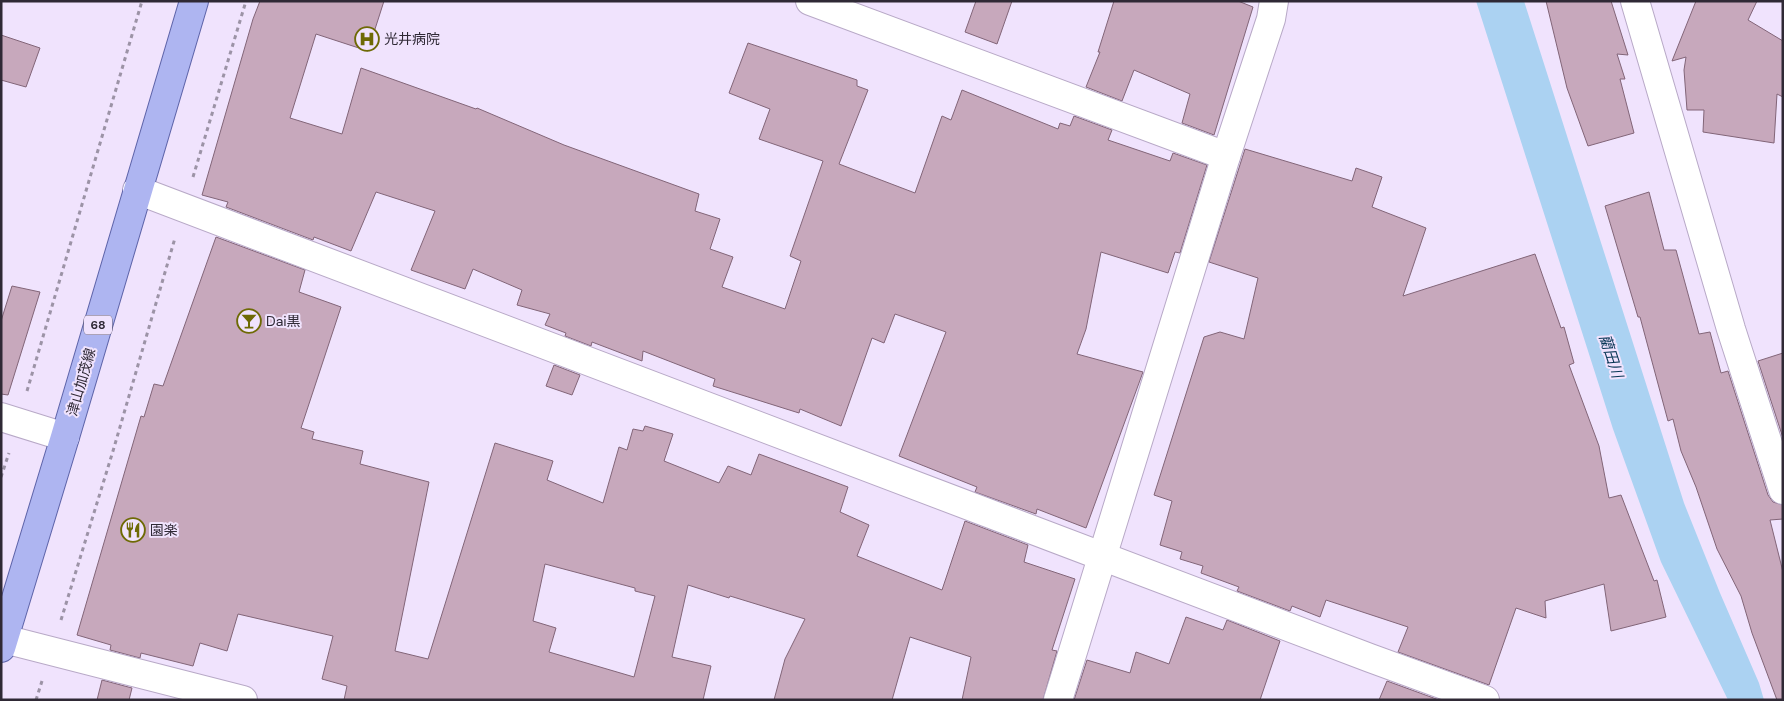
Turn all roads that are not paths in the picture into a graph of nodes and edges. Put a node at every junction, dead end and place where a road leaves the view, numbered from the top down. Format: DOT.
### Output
graph roads {
  1 [pos="194,1"];
  2 [pos="810,1"];
  3 [pos="1274,1"];
  4 [pos="1635,1"];
  5 [pos="1226,156"];
  6 [pos="137,190"];
  7 [pos="10,419"];
  8 [pos="65,437"];
  9 [pos="1783,490"];
  10 [pos="1102,555"];
  11 [pos="3,643"];
  12 [pos="243,700"];
  13 [pos="1058,700"];
  14 [pos="1485,700"];
  1 -- 6 [label="main road, 津山加茂線 / 68"];
  2 -- 5 [label="street"];
  3 -- 5 [label="street"];
  4 -- 9 [label="street"];
  5 -- 10 [label="street"];
  6 -- 8 [label="main road, 津山加茂線 / 68"];
  6 -- 10 [label="street"];
  7 -- 8 [label="street"];
  8 -- 11 [label="main road, 津山加茂線 / 68"];
  10 -- 13 [label="street"];
  10 -- 14 [label="street"];
  11 -- 12 [label="street"];
}
